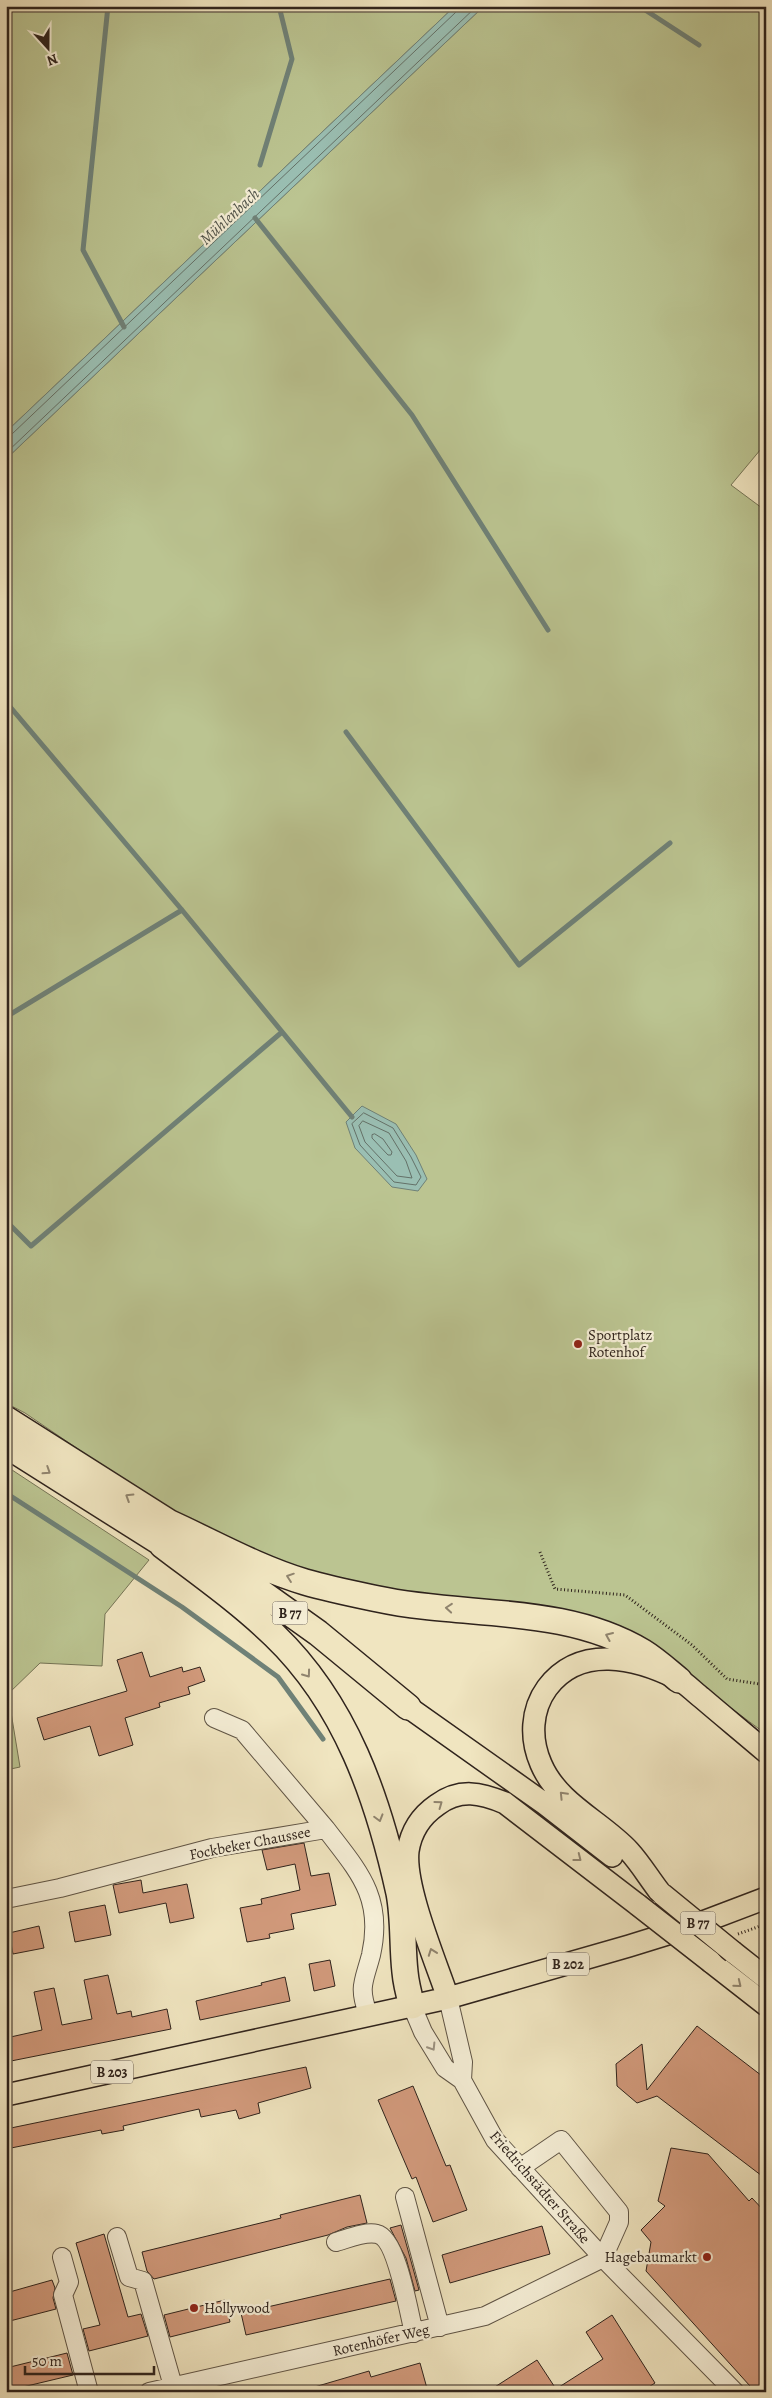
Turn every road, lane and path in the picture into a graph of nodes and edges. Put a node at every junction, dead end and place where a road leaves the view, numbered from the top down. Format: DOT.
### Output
graph roads {
  1 [pos="6,1419"];
  2 [pos="6,1445"];
  3 [pos="166,1534"];
  4 [pos="540,1552"];
  5 [pos="679,1680"];
  6 [pos="766,1685"];
  7 [pos="408,1707"];
  8 [pos="214,1718"];
  9 [pos="766,1752"];
  10 [pos="326,1829"];
  11 [pos="660,1892"];
  12 [pos="766,1898"];
  13 [pos="6,1899"];
  14 [pos="766,1978"];
  15 [pos="448,1998"];
  16 [pos="412,2006"];
  17 [pos="766,2006"];
  18 [pos="368,2014"];
  19 [pos="462,2080"];
  20 [pos="6,2095"];
  21 [pos="520,2168"];
  22 [pos="405,2197"];
  23 [pos="117,2237"];
  24 [pos="336,2242"];
  25 [pos="62,2257"];
  26 [pos="604,2258"];
  27 [pos="440,2327"];
  28 [pos="414,2333"];
  29 [pos="173,2386"];
  30 [pos="89,2392"];
  31 [pos="149,2392"];
  32 [pos="735,2392"];
  3 -- 1 [label="highway, B 77, one-way"];
  2 -- 3 [label="highway, B 77, one-way"];
  5 -- 3 [label="highway, one-way"];
  3 -- 7 [label="highway, B 77"];
  3 -- 16 [label="highway, one-way"];
  4 -- 6 [label="path"];
  5 -- 9 [label="main road"];
  11 -- 5 [label="main road, one-way"];
  7 -- 11 [label="main road, B 77"];
  8 -- 10 [label="street"];
  10 -- 13 [label="street, Fockbeker Chaussee"];
  10 -- 18 [label="street, Fockbeker Chaussee"];
  11 -- 14 [label="main road, B 77, bridge"];
  12 -- 15 [label="main road, B 202"];
  15 -- 16 [label="main road, B 202"];
  15 -- 17 [label="main road, one-way, bridge"];
  15 -- 19 [label="street, Friedrichstädter Straße"];
  16 -- 18 [label="main road, B 203"];
  16 -- 19 [label="street, Friedrichstädter Straße, one-way"];
  18 -- 20 [label="main road, B 203"];
  19 -- 21 [label="street, Friedrichstädter Straße"];
  21 -- 26 [label="street, Friedrichstädter Straße"];
  21 -- 26 [label="street"];
  22 -- 27 [label="street"];
  23 -- 29 [label="street"];
  24 -- 28 [label="street"];
  25 -- 30 [label="street"];
  26 -- 27 [label="street, Rotenhöfer Weg"];
  26 -- 32 [label="street, Friedrichstädter Straße"];
  27 -- 28 [label="street, Rotenhöfer Weg"];
  28 -- 29 [label="street, Rotenhöfer Weg"];
  29 -- 31 [label="street, Rotenhöfer Weg"];
}
